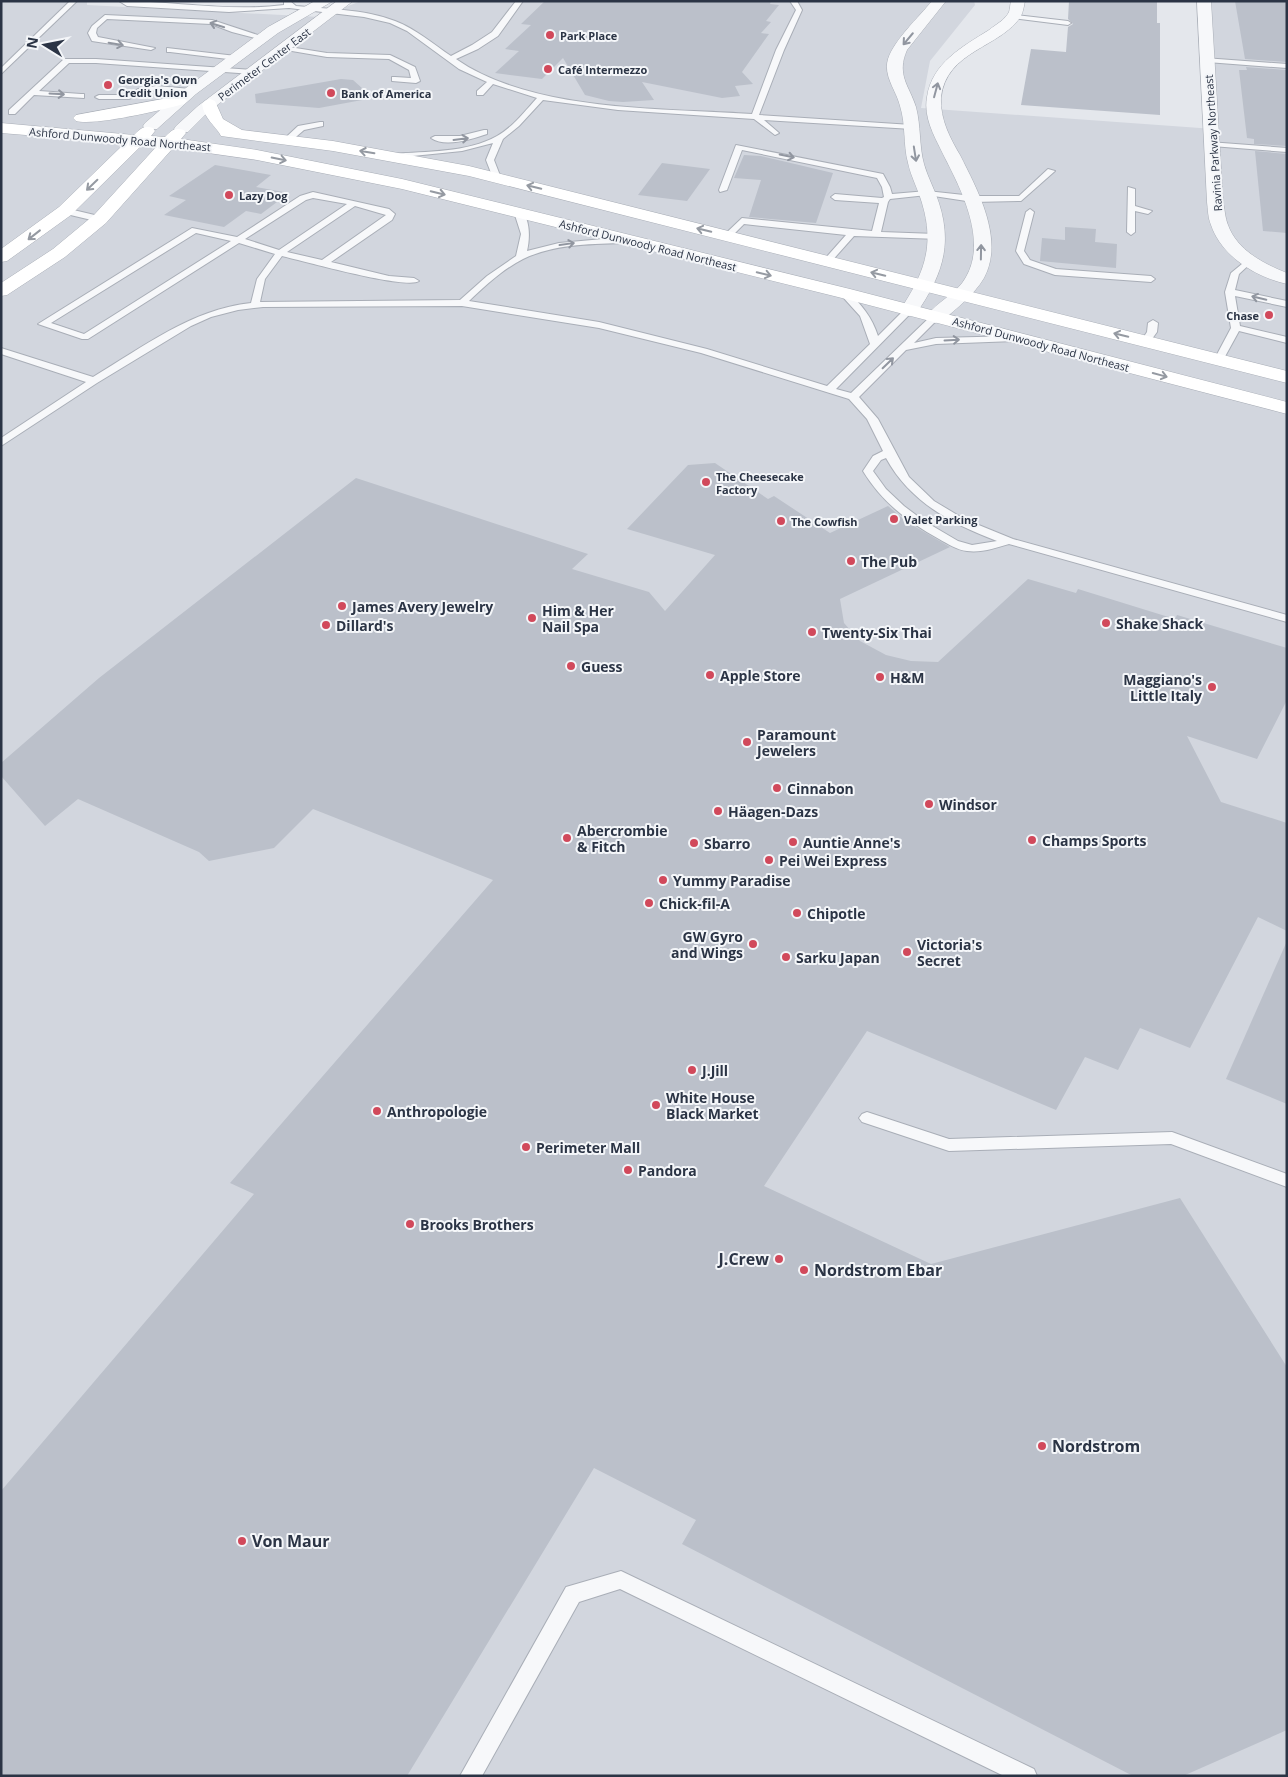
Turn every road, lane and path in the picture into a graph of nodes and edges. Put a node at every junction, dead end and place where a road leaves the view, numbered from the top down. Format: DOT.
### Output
graph roads {
  1 [pos="74,1"];
  2 [pos="122,1"];
  3 [pos="346,1"];
  4 [pos="520,1"];
  5 [pos="793,1"];
  6 [pos="939,1"];
  7 [pos="1018,1"];
  8 [pos="1204,1"];
  9 [pos="288,4"];
  10 [pos="329,7"];
  11 [pos="310,11"];
  12 [pos="1015,17"];
  13 [pos="1068,23"];
  14 [pos="263,38"];
  15 [pos="151,48"];
  16 [pos="286,48"];
  17 [pos="170,50"];
  18 [pos="236,58"];
  19 [pos="450,58"];
  20 [pos="1207,60"];
  21 [pos="1287,66"];
  22 [pos="259,68"];
  23 [pos="220,70"];
  24 [pos="1,72"];
  25 [pos="395,79"];
  26 [pos="491,82"];
  27 [pos="191,91"];
  28 [pos="33,93"];
  29 [pos="480,93"];
  30 [pos="81,96"];
  31 [pos="99,97"];
  32 [pos="541,98"];
  33 [pos="179,102"];
  34 [pos="210,104"];
  35 [pos="7,111"];
  36 [pos="30,113"];
  37 [pos="934,113"];
  38 [pos="755,116"];
  39 [pos="64,117"];
  40 [pos="81,118"];
  41 [pos="320,124"];
  42 [pos="151,126"];
  43 [pos="912,127"];
  44 [pos="1,128"];
  45 [pos="182,129"];
  46 [pos="484,132"];
  47 [pos="236,133"];
  48 [pos="775,133"];
  49 [pos="84,135"];
  50 [pos="436,138"];
  51 [pos="499,138"];
  52 [pos="139,140"];
  53 [pos="287,140"];
  54 [pos="170,142"];
  55 [pos="945,143"];
  56 [pos="1212,144"];
  57 [pos="1287,150"];
  58 [pos="231,151"];
  59 [pos="393,156"];
  60 [pos="112,165"];
  61 [pos="1051,171"];
  62 [pos="143,172"];
  63 [pos="497,178"];
  64 [pos="1131,189"];
  65 [pos="723,190"];
  66 [pos="927,193"];
  67 [pos="835,197"];
  68 [pos="1021,198"];
  69 [pos="886,199"];
  70 [pos="973,199"];
  71 [pos="354,203"];
  72 [pos="1131,208"];
  73 [pos="65,211"];
  74 [pos="1148,211"];
  75 [pos="518,212"];
  76 [pos="100,219"];
  77 [pos="1131,232"];
  78 [pos="852,233"];
  79 [pos="876,234"];
  80 [pos="727,236"];
  81 [pos="936,237"];
  82 [pos="238,240"];
  83 [pos="625,240"];
  84 [pos="280,253"];
  85 [pos="1,257"];
  86 [pos="520,257"];
  87 [pos="827,261"];
  88 [pos="1248,262"];
  89 [pos="324,263"];
  90 [pos="1287,278"];
  91 [pos="1151,280"];
  92 [pos="414,281"];
  93 [pos="926,285"];
  94 [pos="1,291"];
  95 [pos="1230,292"];
  96 [pos="844,293"];
  97 [pos="960,294"];
  98 [pos="462,303"];
  99 [pos="1287,304"];
  100 [pos="255,305"];
  101 [pos="909,310"];
  102 [pos="936,317"];
  103 [pos="1152,322"];
  104 [pos="1236,328"];
  105 [pos="1019,338"];
  106 [pos="1287,340"];
  107 [pos="1146,341"];
  108 [pos="874,345"];
  109 [pos="904,348"];
  110 [pos="1,350"];
  111 [pos="1219,360"];
  112 [pos="1287,377"];
  113 [pos="94,381"];
  114 [pos="829,390"];
  115 [pos="853,397"];
  116 [pos="1287,408"];
  117 [pos="1,443"];
  118 [pos="890,452"];
  119 [pos="994,523"];
  120 [pos="987,534"];
  121 [pos="1009,541"];
  122 [pos="1287,619"];
  123 [pos="867,1118"];
  124 [pos="1287,1181"];
  125 [pos="470,1776"];
  126 [pos="1027,1776"];
  1 -- 24 [label="lane"];
  2 -- 9 [label="lane"];
  3 -- 10 [label="street, Perimeter Center East"];
  4 -- 19 [label="lane"];
  5 -- 38 [label="lane"];
  6 -- 43 [label="street, one-way"];
  7 -- 12 [label="street"];
  8 -- 20 [label="street, Ravinia Parkway Northeast"];
  9 -- 11 [label="lane"];
  10 -- 11 [label="street, Perimeter Center East"];
  10 -- 16 [label="street, Perimeter Center East"];
  10 -- 19 [label="lane"];
  11 -- 14 [label="street, Perimeter Center East"];
  12 -- 13 [label="lane"];
  37 -- 12 [label="street, one-way"];
  14 -- 15 [label="lane, one-way"];
  14 -- 18 [label="street, Perimeter Center East"];
  14 -- 22 [label="street"];
  16 -- 22 [label="street, Perimeter Center East"];
  16 -- 25 [label="lane"];
  17 -- 18 [label="lane"];
  18 -- 23 [label="street, Perimeter Center East"];
  19 -- 26 [label="lane"];
  20 -- 21 [label="lane"];
  20 -- 56 [label="street, Ravinia Parkway Northeast"];
  22 -- 23 [label="lane"];
  22 -- 34 [label="street, Perimeter Center East"];
  23 -- 27 [label="street, Perimeter Center East"];
  23 -- 28 [label="lane"];
  26 -- 29 [label="lane"];
  26 -- 32 [label="lane"];
  27 -- 31 [label="lane"];
  27 -- 33 [label="street, Perimeter Center East"];
  28 -- 30 [label="lane, one-way"];
  28 -- 35 [label="lane"];
  32 -- 38 [label="lane"];
  32 -- 51 [label="lane"];
  33 -- 40 [label="main road"];
  33 -- 42 [label="street, Perimeter Center East"];
  34 -- 45 [label="street, Perimeter Center East"];
  34 -- 47 [label="main road"];
  35 -- 36 [label="main road, Ashford Dunwoody Road Northeast"];
  37 -- 43 [label="street"];
  37 -- 55 [label="street"];
  38 -- 43 [label="lane"];
  38 -- 48 [label="lane"];
  39 -- 40 [label="main road, Ashford Dunwoody Road Northeast"];
  40 -- 42 [label="main road, Ashford Dunwoody Road Northeast"];
  41 -- 53 [label="lane"];
  42 -- 45 [label="main road, Ashford Dunwoody Road Northeast"];
  42 -- 52 [label="main road"];
  43 -- 55 [label="street"];
  43 -- 66 [label="street, one-way"];
  44 -- 49 [label="main road, Ashford Dunwoody Road Northeast"];
  45 -- 47 [label="main road, Ashford Dunwoody Road Northeast"];
  45 -- 54 [label="main road"];
  50 -- 46 [label="lane, one-way"];
  47 -- 53 [label="main road, Ashford Dunwoody Road Northeast"];
  49 -- 52 [label="main road, Ashford Dunwoody Road Northeast"];
  49 -- 60 [label="main road"];
  51 -- 59 [label="lane"];
  51 -- 63 [label="lane"];
  52 -- 54 [label="main road, Ashford Dunwoody Road Northeast"];
  52 -- 60 [label="main road"];
  59 -- 53 [label="main road, Ashford Dunwoody Road Northeast, one-way"];
  54 -- 58 [label="main road, Ashford Dunwoody Road Northeast"];
  54 -- 62 [label="main road"];
  55 -- 70 [label="street"];
  56 -- 57 [label="lane"];
  56 -- 88 [label="street, Ravinia Parkway Northeast"];
  58 -- 62 [label="main road"];
  58 -- 75 [label="main road, Ashford Dunwoody Road Northeast, one-way"];
  59 -- 63 [label="main road, Ashford Dunwoody Road Northeast"];
  60 -- 73 [label="main road, one-way"];
  61 -- 68 [label="lane"];
  62 -- 76 [label="main road"];
  80 -- 63 [label="main road, Ashford Dunwoody Road Northeast, one-way"];
  64 -- 72 [label="lane"];
  65 -- 69 [label="lane, one-way"];
  66 -- 69 [label="lane"];
  66 -- 70 [label="lane"];
  66 -- 81 [label="street"];
  67 -- 69 [label="lane"];
  68 -- 70 [label="lane"];
  68 -- 91 [label="lane"];
  69 -- 79 [label="lane"];
  97 -- 70 [label="street, one-way"];
  71 -- 82 [label="lane"];
  71 -- 84 [label="lane"];
  71 -- 89 [label="lane"];
  72 -- 74 [label="lane"];
  72 -- 77 [label="lane"];
  73 -- 76 [label="lane"];
  73 -- 85 [label="main road, one-way"];
  75 -- 83 [label="main road, Ashford Dunwoody Road Northeast"];
  75 -- 86 [label="lane"];
  76 -- 94 [label="main road"];
  78 -- 79 [label="lane"];
  78 -- 80 [label="lane"];
  78 -- 87 [label="lane"];
  79 -- 81 [label="lane"];
  80 -- 87 [label="main road, Ashford Dunwoody Road Northeast"];
  81 -- 93 [label="street"];
  82 -- 82 [label="lane"];
  82 -- 84 [label="lane"];
  86 -- 83 [label="lane, one-way"];
  83 -- 96 [label="main road, Ashford Dunwoody Road Northeast, one-way"];
  84 -- 89 [label="lane"];
  84 -- 100 [label="lane"];
  86 -- 98 [label="lane"];
  93 -- 87 [label="main road, Ashford Dunwoody Road Northeast, one-way"];
  88 -- 90 [label="street, Ravinia Parkway Northeast"];
  88 -- 95 [label="lane"];
  89 -- 92 [label="lane"];
  93 -- 97 [label="main road, Ashford Dunwoody Road Northeast"];
  93 -- 101 [label="street"];
  99 -- 95 [label="lane, one-way"];
  95 -- 104 [label="lane"];
  96 -- 101 [label="main road, Ashford Dunwoody Road Northeast"];
  96 -- 108 [label="lane"];
  97 -- 102 [label="street"];
  107 -- 97 [label="main road, Ashford Dunwoody Road Northeast, one-way"];
  98 -- 100 [label="lane"];
  98 -- 114 [label="lane"];
  100 -- 113 [label="lane"];
  101 -- 102 [label="main road, Ashford Dunwoody Road Northeast"];
  101 -- 108 [label="lane"];
  102 -- 105 [label="main road, Ashford Dunwoody Road Northeast"];
  102 -- 109 [label="lane"];
  103 -- 107 [label="lane"];
  104 -- 106 [label="lane"];
  104 -- 111 [label="lane"];
  109 -- 105 [label="lane, one-way"];
  105 -- 116 [label="main road, Ashford Dunwoody Road Northeast, one-way"];
  107 -- 111 [label="main road, Ashford Dunwoody Road Northeast"];
  108 -- 114 [label="lane"];
  115 -- 109 [label="lane, one-way"];
  110 -- 113 [label="lane"];
  111 -- 112 [label="main road, Ashford Dunwoody Road Northeast"];
  113 -- 117 [label="lane"];
  114 -- 115 [label="lane"];
  115 -- 118 [label="lane"];
  118 -- 120 [label="lane"];
  118 -- 121 [label="lane"];
  119 -- 120 [label="lane"];
  120 -- 121 [label="lane"];
  121 -- 122 [label="lane"];
  123 -- 124 [label="lane"];
  125 -- 126 [label="lane"];
}
